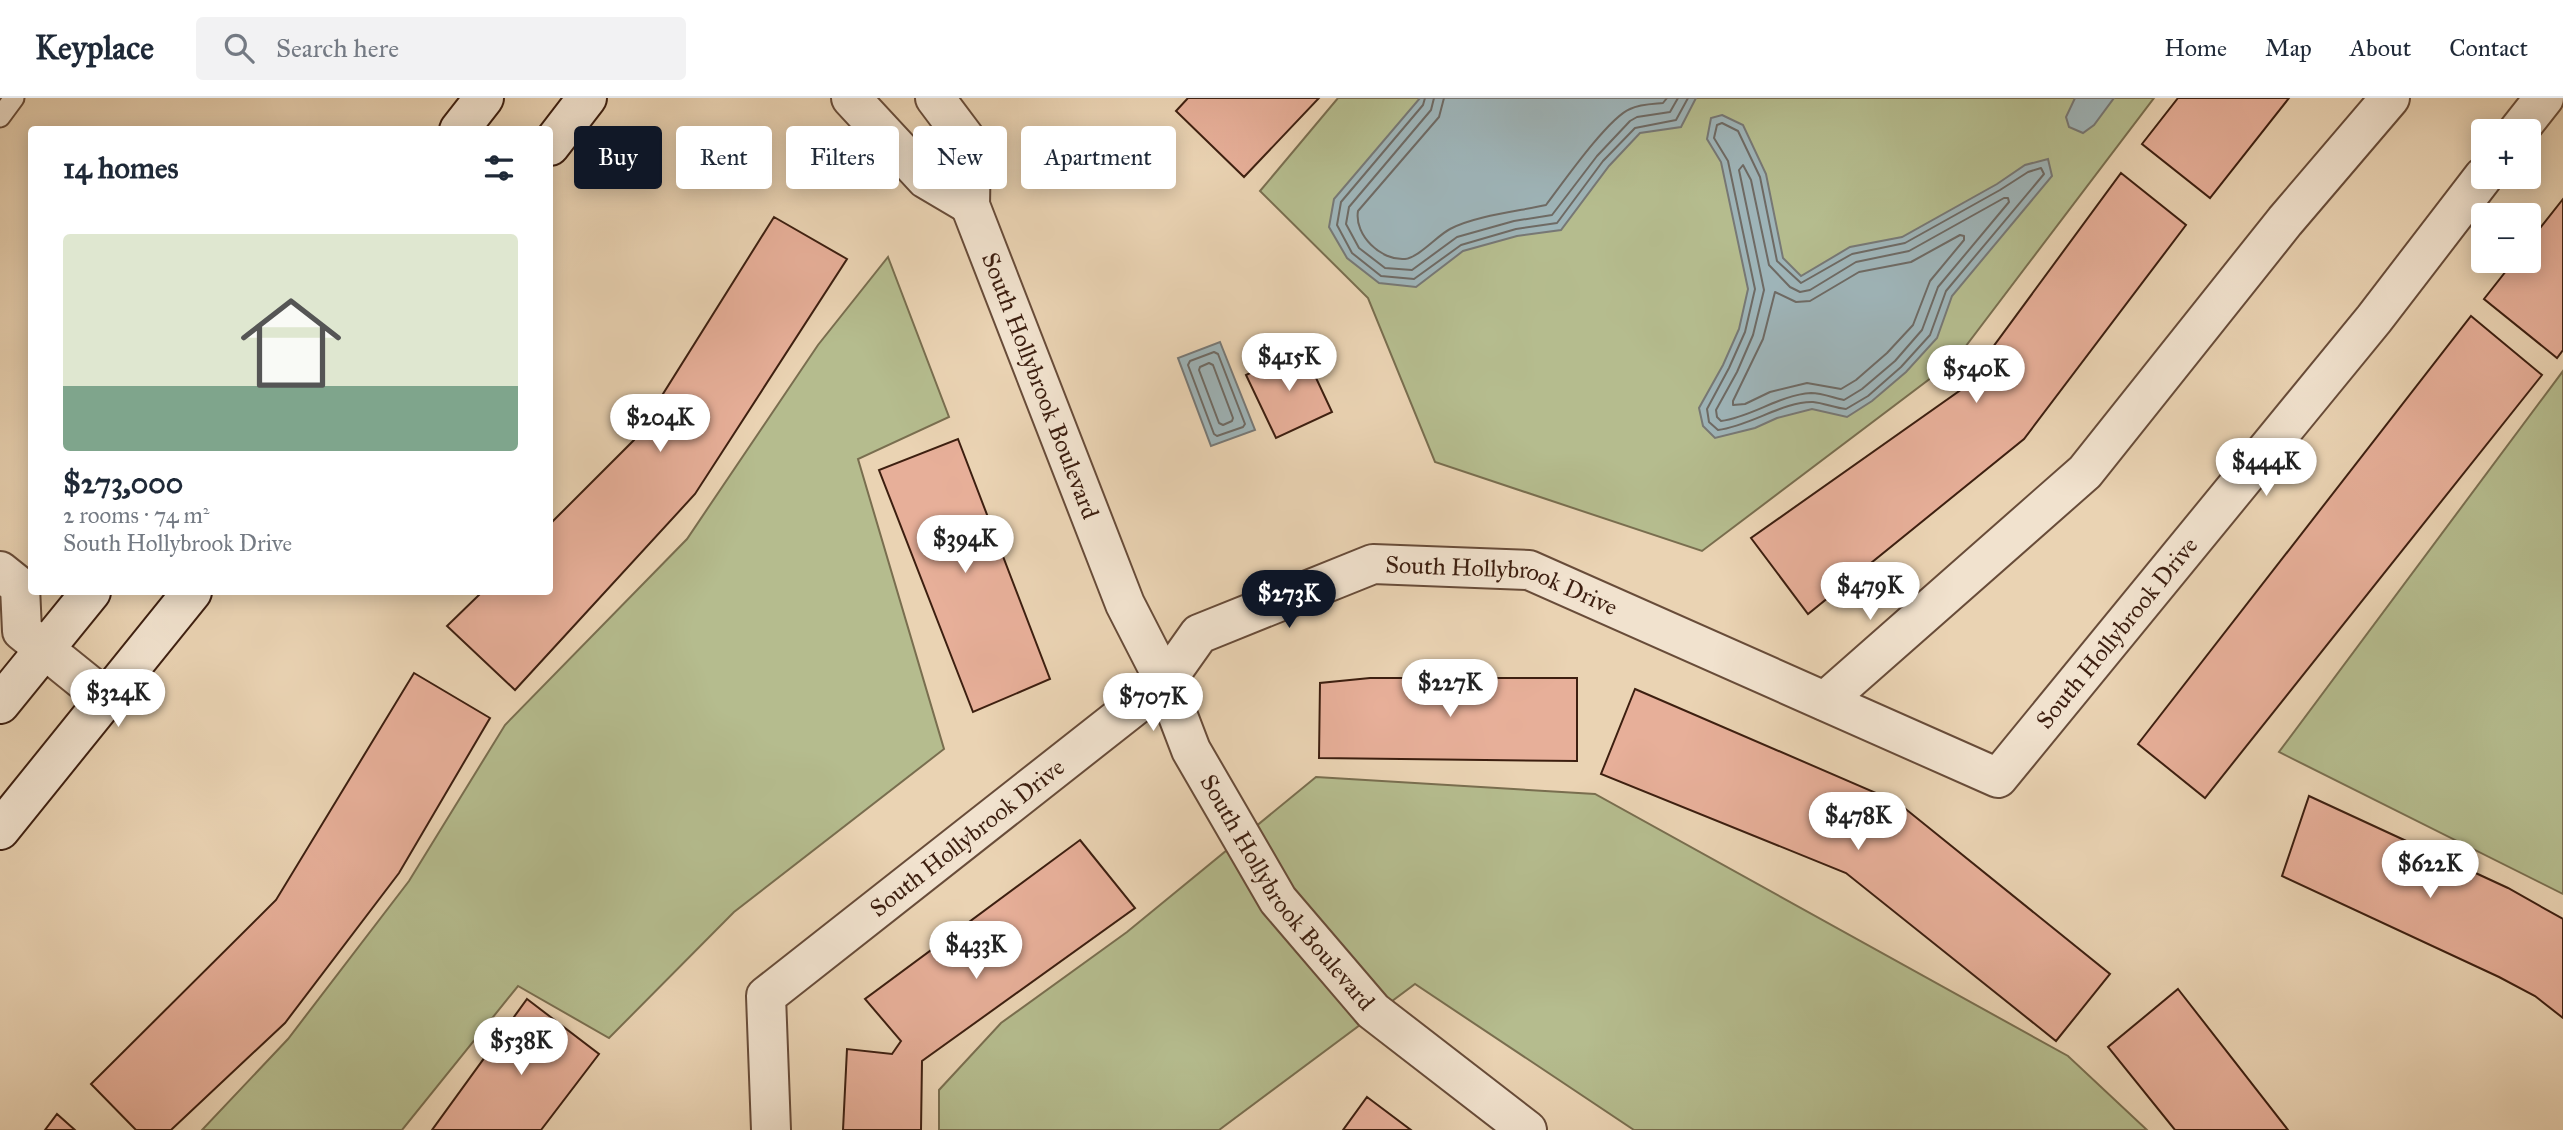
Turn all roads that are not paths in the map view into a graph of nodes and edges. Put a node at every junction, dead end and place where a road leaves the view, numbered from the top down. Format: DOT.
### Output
graph roads {
  1 [pos="15,98"];
  2 [pos="484,98"];
  3 [pos="587,98"];
  4 [pos="851,98"];
  5 [pos="935,98"];
  6 [pos="2390,98"];
  7 [pos="2544,98"];
  8 [pos="0,117"];
  9 [pos="2527,119"];
  10 [pos="462,126"];
  11 [pos="553,142"];
  12 [pos="2474,189"];
  13 [pos="970,205"];
  14 [pos="0,571"];
  15 [pos="86,595"];
  16 [pos="190,595"];
  17 [pos="22,638"];
  18 [pos="1165,682"];
  19 [pos="105,698"];
  20 [pos="1825,701"];
  21 [pos="0,704"];
  22 [pos="0,830"];
  23 [pos="771,1130"];
  24 [pos="1527,1130"];
  1 -- 8 [label="lane"];
  2 -- 10 [label="street"];
  3 -- 11 [label="street"];
  4 -- 13 [label="street"];
  5 -- 13 [label="street, South Hollybrook Boulevard"];
  6 -- 20 [label="street"];
  7 -- 9 [label="street"];
  12 -- 20 [label="street, South Hollybrook Drive"];
  13 -- 18 [label="street, South Hollybrook Boulevard"];
  14 -- 17 [label="street"];
  15 -- 17 [label="street"];
  16 -- 19 [label="street"];
  17 -- 19 [label="street"];
  17 -- 21 [label="street"];
  18 -- 20 [label="street, South Hollybrook Drive"];
  18 -- 23 [label="street, South Hollybrook Drive"];
  18 -- 24 [label="street, South Hollybrook Boulevard"];
  19 -- 22 [label="street"];
}
